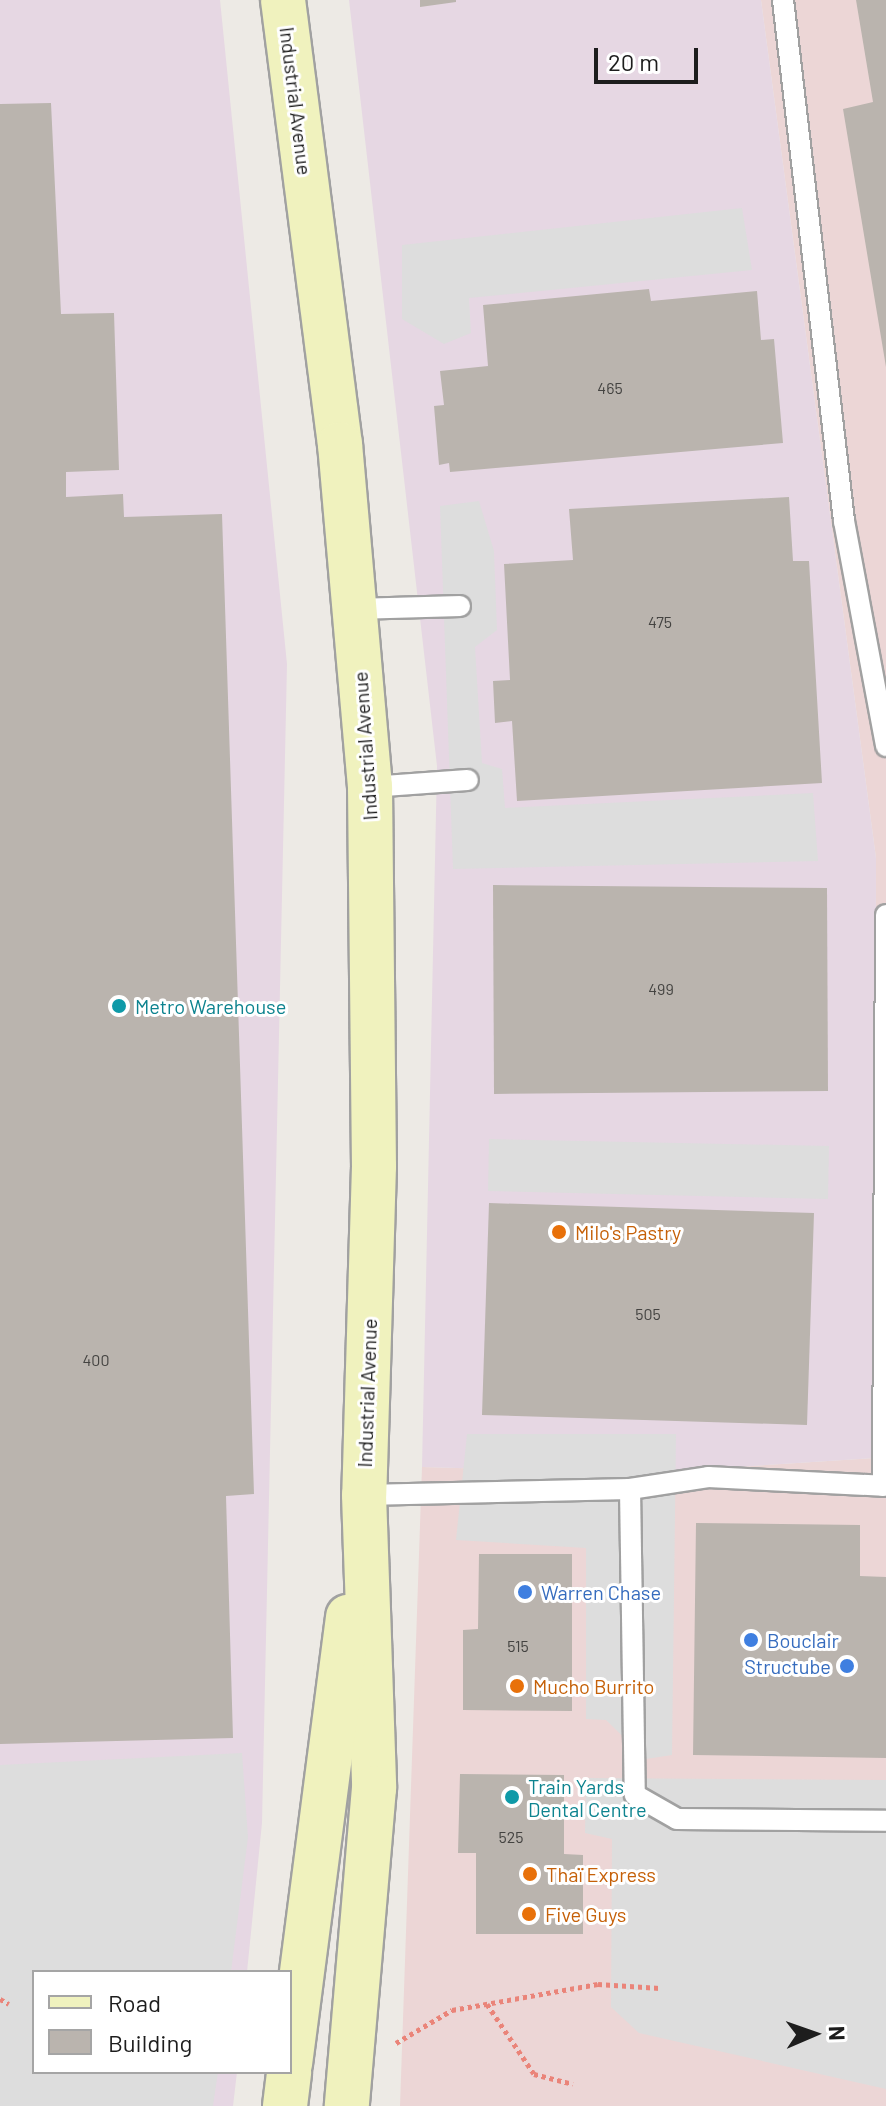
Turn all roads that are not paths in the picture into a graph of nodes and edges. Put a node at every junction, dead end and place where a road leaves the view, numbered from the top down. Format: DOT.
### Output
graph roads {
  1 [pos="283,0"];
  2 [pos="783,0"];
  3 [pos="460,606"];
  4 [pos="355,609"];
  5 [pos="886,746"];
  6 [pos="468,780"];
  7 [pos="370,787"];
  8 [pos="886,915"];
  9 [pos="630,1489"];
  10 [pos="364,1495"];
  11 [pos="886,1821"];
  12 [pos="292,2049"];
  13 [pos="289,2074"];
  14 [pos="285,2106"];
  15 [pos="347,2106"];
  1 -- 4 [label="main road, Industrial Avenue"];
  2 -- 5 [label="lane"];
  3 -- 4 [label="lane"];
  4 -- 7 [label="main road, Industrial Avenue"];
  6 -- 7 [label="lane"];
  7 -- 10 [label="main road, Industrial Avenue"];
  8 -- 9 [label="lane"];
  9 -- 10 [label="lane"];
  9 -- 11 [label="lane"];
  10 -- 12 [label="main road, Industrial Avenue"];
  10 -- 15 [label="main road, Industrial Avenue"];
  13 -- 14 [label="main road"];
}
